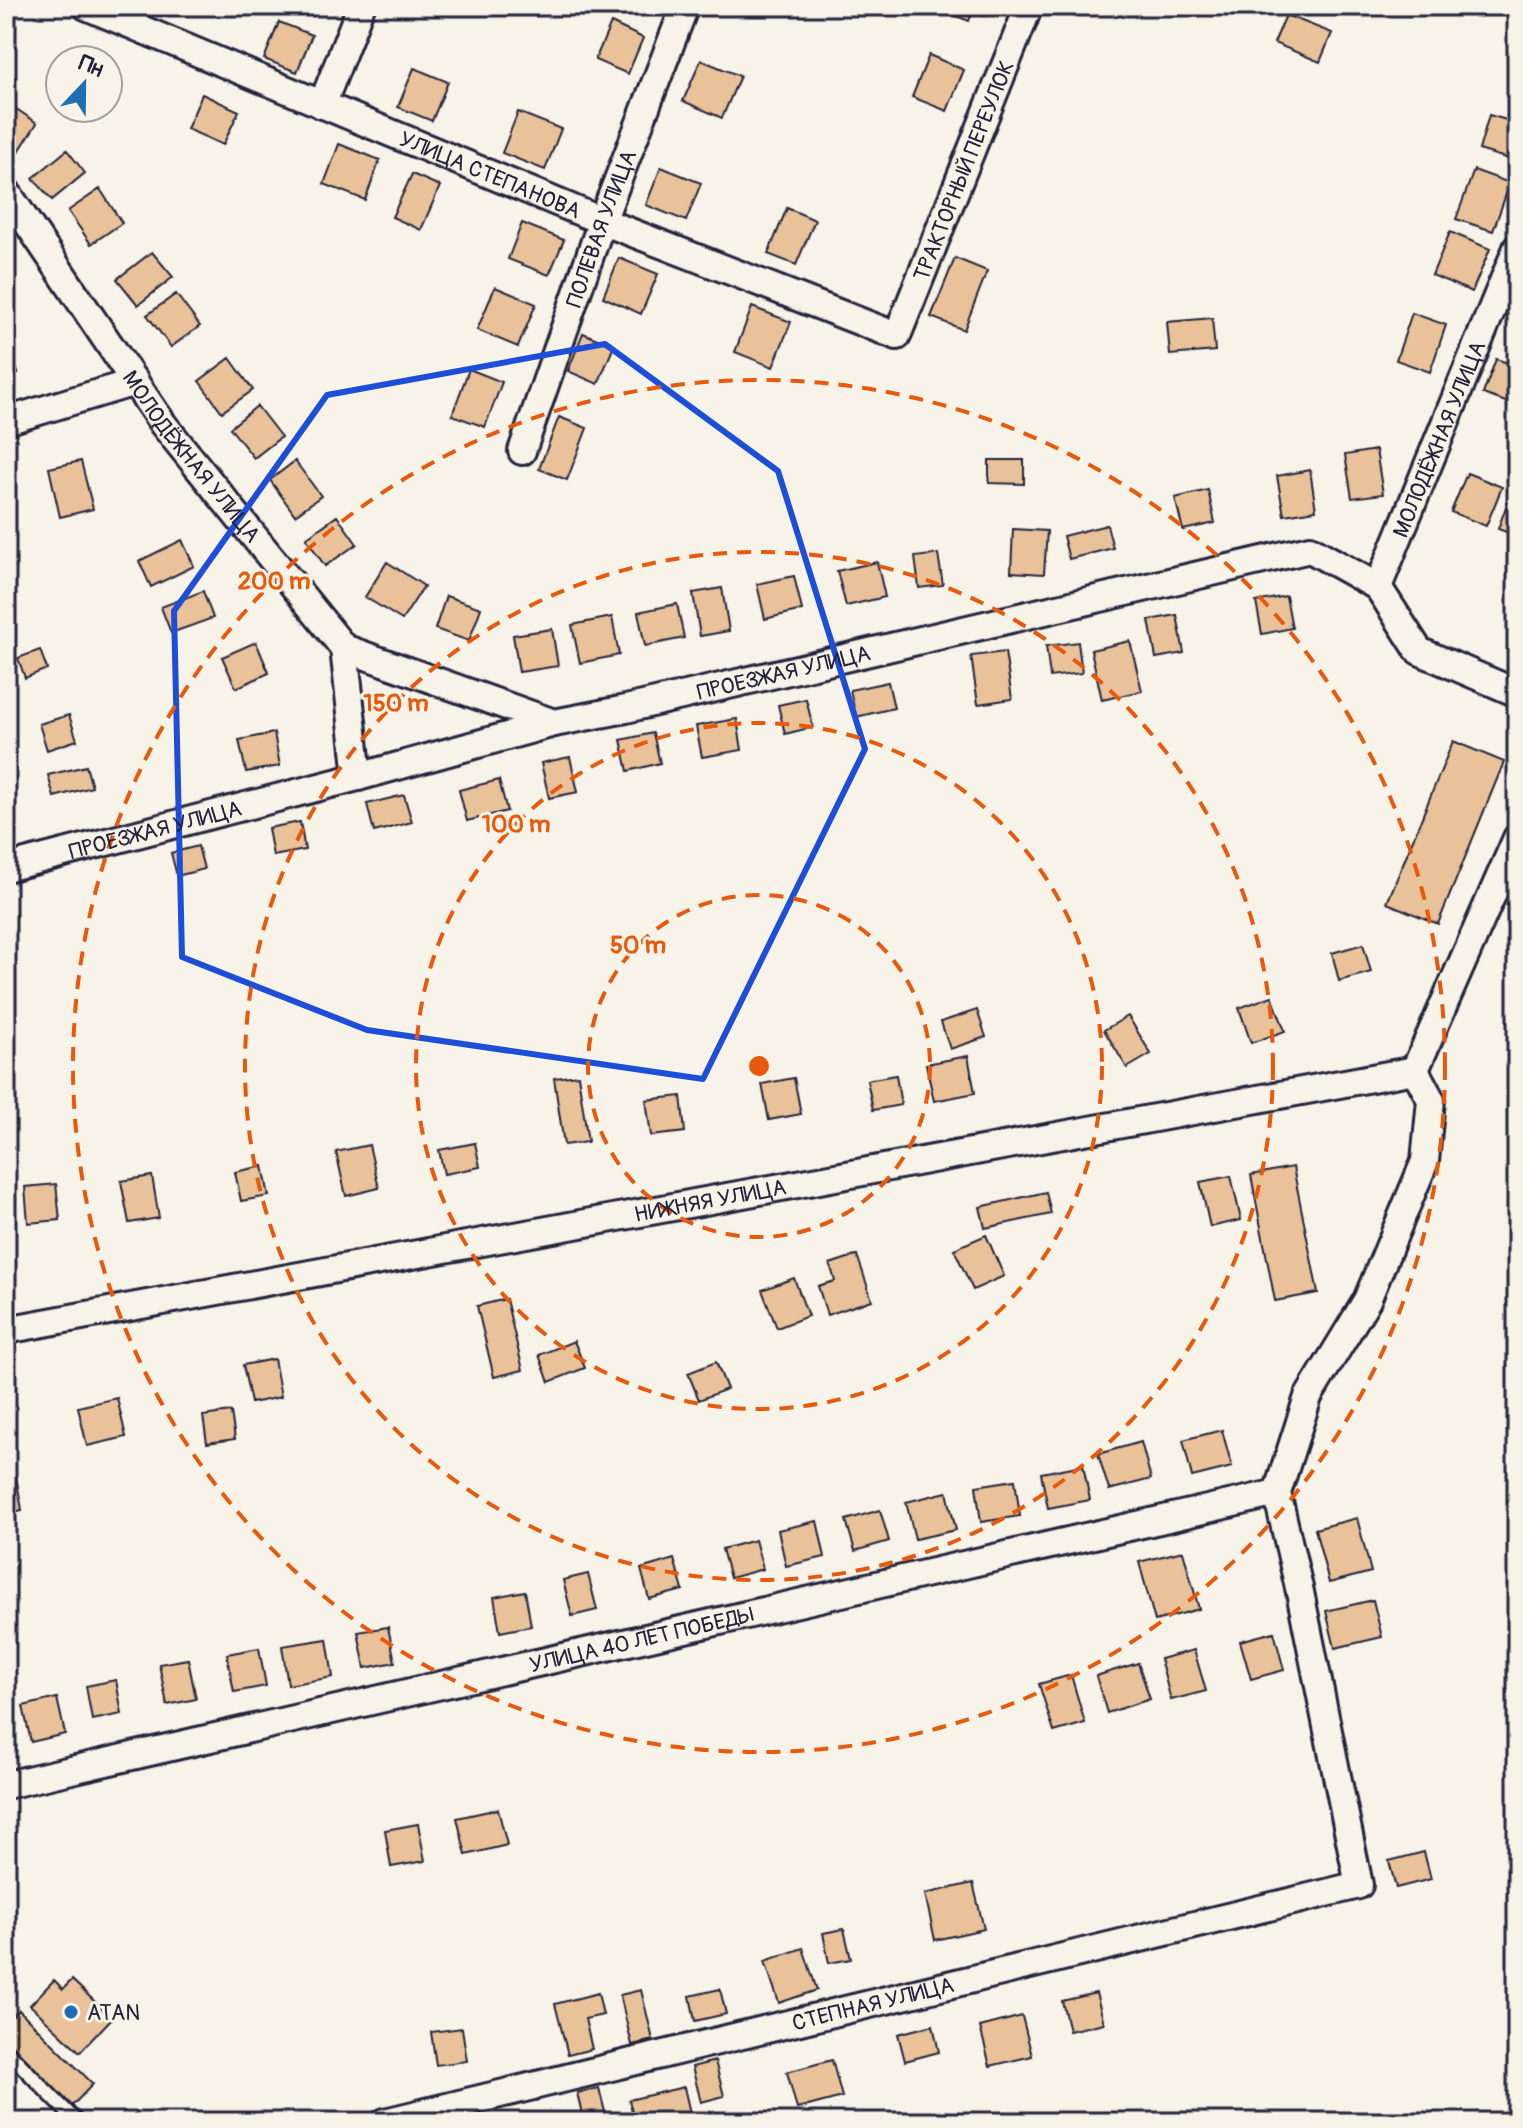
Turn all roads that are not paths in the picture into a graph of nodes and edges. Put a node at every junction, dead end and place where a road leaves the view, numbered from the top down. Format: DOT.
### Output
graph roads {
  1 [pos="86,6"];
  2 [pos="361,6"];
  3 [pos="685,6"];
  4 [pos="1029,6"];
  5 [pos="322,105"];
  6 [pos="6,191"];
  7 [pos="602,221"];
  8 [pos="1517,248"];
  9 [pos="897,336"];
  10 [pos="135,382"];
  11 [pos="6,421"];
  12 [pos="522,451"];
  13 [pos="1378,587"];
  14 [pos="344,648"];
  15 [pos="1517,693"];
  16 [pos="554,723"];
  17 [pos="358,777"];
  18 [pos="1517,838"];
  19 [pos="6,868"];
  20 [pos="1415,1070"];
  21 [pos="6,1330"];
  22 [pos="1277,1493"];
  23 [pos="6,1785"];
  24 [pos="6,2050"];
  25 [pos="77,2122"];
  26 [pos="385,2122"];
  1 -- 5 [label="street, УЛИЦА СТЕПАНОВА"];
  2 -- 5 [label="street"];
  3 -- 7 [label="street, ПОЛЕВАЯ УЛИЦА"];
  4 -- 9 [label="street, ТРАКТОРНЫЙ ПЕРЕУЛОК"];
  5 -- 7 [label="street, УЛИЦА СТЕПАНОВА"];
  6 -- 10 [label="street, МОЛОДЁЖНАЯ УЛИЦА"];
  7 -- 9 [label="street, УЛИЦА СТЕПАНОВА"];
  7 -- 12 [label="street, ПОЛЕВАЯ УЛИЦА"];
  8 -- 13 [label="street, МОЛОДЁЖНАЯ УЛИЦА"];
  10 -- 11 [label="street"];
  10 -- 14 [label="street, МОЛОДЁЖНАЯ УЛИЦА"];
  13 -- 15 [label="street, ПРОЕЗЖАЯ УЛИЦА"];
  13 -- 16 [label="street, ПРОЕЗЖАЯ УЛИЦА"];
  14 -- 16 [label="street"];
  14 -- 17 [label="street"];
  16 -- 17 [label="street, ПРОЕЗЖАЯ УЛИЦА"];
  17 -- 19 [label="street, ПРОЕЗЖАЯ УЛИЦА"];
  18 -- 20 [label="street"];
  20 -- 21 [label="street, НИЖНЯЯ УЛИЦА"];
  20 -- 22 [label="street"];
  22 -- 23 [label="street, УЛИЦА 40 ЛЕТ ПОБЕДЫ"];
  22 -- 26 [label="street, СТЕПНАЯ УЛИЦА"];
  24 -- 25 [label="lane"];
}
